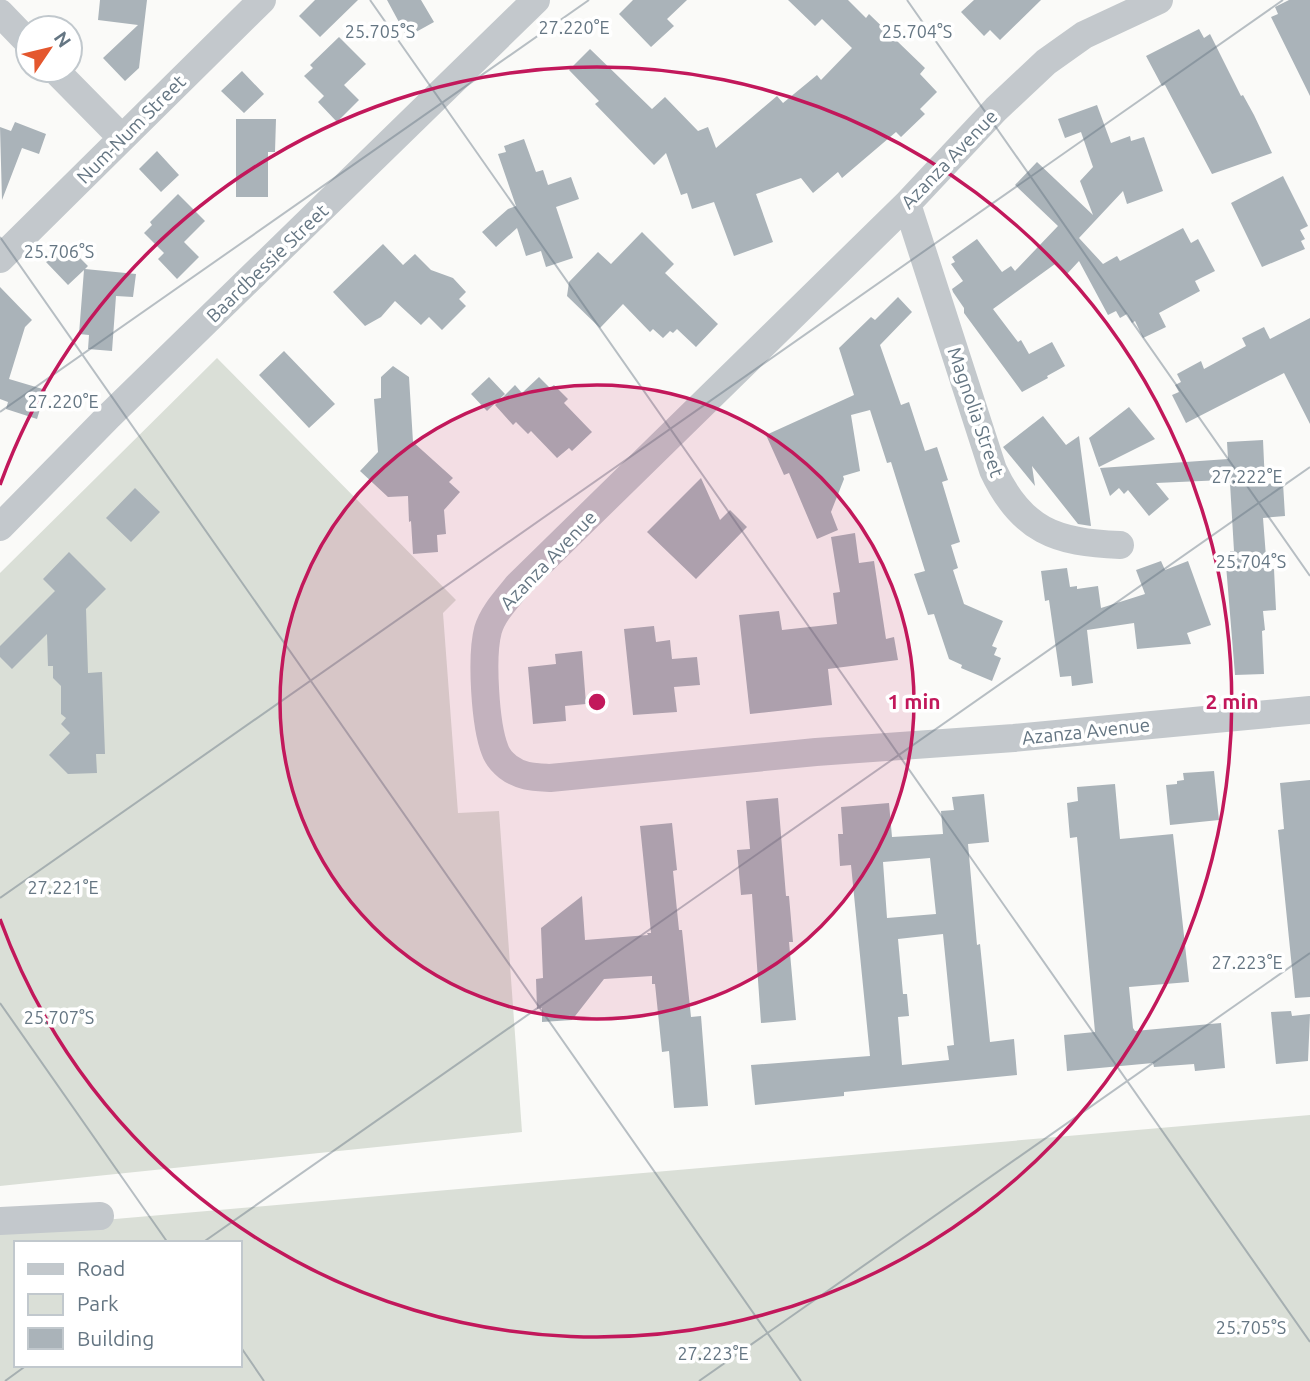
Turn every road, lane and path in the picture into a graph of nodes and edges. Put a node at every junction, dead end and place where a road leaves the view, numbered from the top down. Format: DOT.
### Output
graph roads {
  1 [pos="262,0"];
  2 [pos="1159,0"];
  3 [pos="524,6"];
  4 [pos="0,13"];
  5 [pos="14,28"];
  6 [pos="69,84"];
  7 [pos="122,138"];
  8 [pos="907,204"];
  9 [pos="0,258"];
  10 [pos="0,527"];
  11 [pos="1120,545"];
  12 [pos="1310,710"];
  13 [pos="100,1216"];
  14 [pos="0,1221"];
  1 -- 7 [label="street, Num-Num Street"];
  2 -- 8 [label="street, Azanza Avenue"];
  3 -- 10 [label="street, Baardbessie Street"];
  4 -- 5 [label="street"];
  6 -- 7 [label="street"];
  7 -- 9 [label="street, Num-Num Street"];
  8 -- 11 [label="street, Magnolia Street"];
  8 -- 12 [label="street, Azanza Avenue"];
  13 -- 14 [label="street"];
}
